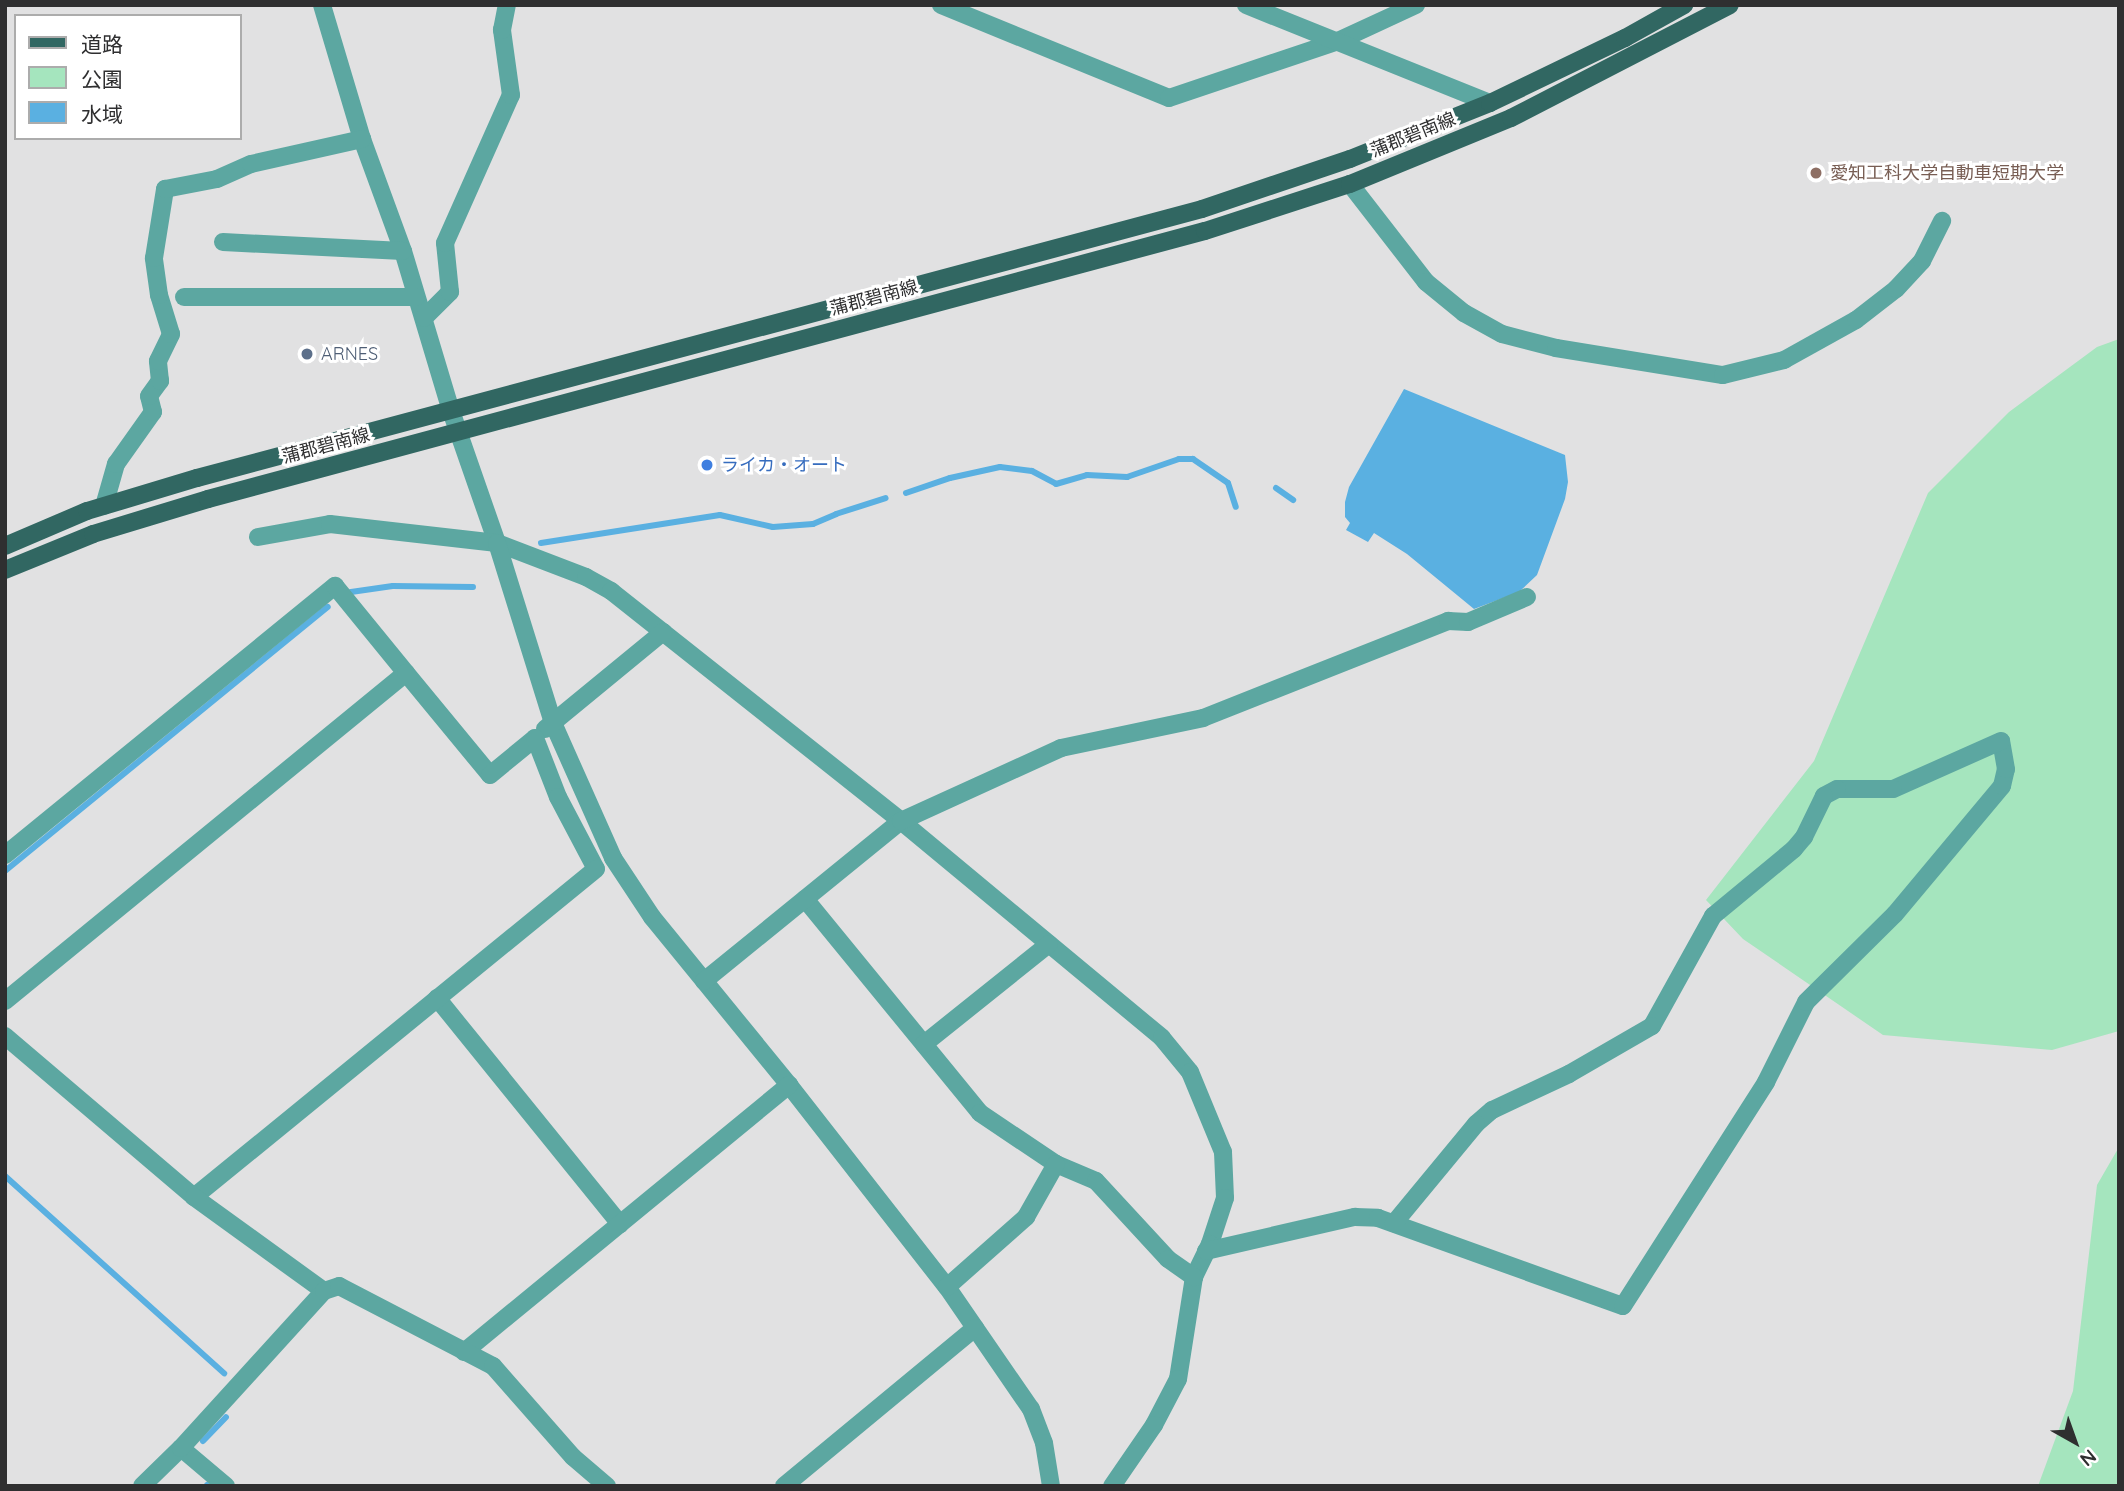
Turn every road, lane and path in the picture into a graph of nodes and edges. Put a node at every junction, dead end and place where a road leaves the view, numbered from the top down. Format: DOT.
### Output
graph roads {
  1 [pos="322,5"];
  2 [pos="507,5"];
  3 [pos="1246,5"];
  4 [pos="1416,5"];
  5 [pos="1684,5"];
  6 [pos="1730,5"];
  7 [pos="946,6"];
  8 [pos="1338,41"];
  9 [pos="1490,103"];
  10 [pos="362,139"];
  11 [pos="1350,184"];
  12 [pos="1942,221"];
  13 [pos="223,242"];
  14 [pos="403,251"];
  15 [pos="416,296"];
  16 [pos="184,297"];
  17 [pos="424,318"];
  18 [pos="450,408"];
  19 [pos="459,431"];
  20 [pos="104,506"];
  21 [pos="258,537"];
  22 [pos="497,543"];
  23 [pos="5,546"];
  24 [pos="5,570"];
  25 [pos="1527,597"];
  26 [pos="663,632"];
  27 [pos="406,673"];
  28 [pos="553,723"];
  29 [pos="535,738"];
  30 [pos="901,821"];
  31 [pos="5,855"];
  32 [pos="805,899"];
  33 [pos="1049,944"];
  34 [pos="704,981"];
  35 [pos="438,998"];
  36 [pos="5,1001"];
  37 [pos="5,1036"];
  38 [pos="925,1044"];
  39 [pos="789,1085"];
  40 [pos="1056,1164"];
  41 [pos="194,1197"];
  42 [pos="1394,1223"];
  43 [pos="620,1224"];
  44 [pos="1206,1251"];
  45 [pos="1194,1277"];
  46 [pos="947,1287"];
  47 [pos="324,1291"];
  48 [pos="975,1328"];
  49 [pos="464,1352"];
  50 [pos="181,1448"];
  51 [pos="142,1486"];
  52 [pos="226,1486"];
  53 [pos="607,1486"];
  54 [pos="784,1486"];
  55 [pos="1051,1486"];
  56 [pos="1112,1486"];
  1 -- 10 [label="street"];
  2 -- 17 [label="street"];
  3 -- 8 [label="street"];
  4 -- 8 [label="street"];
  5 -- 9 [label="main road, 蒲郡碧南線"];
  6 -- 11 [label="main road, 蒲郡碧南線"];
  7 -- 8 [label="street"];
  8 -- 9 [label="street"];
  9 -- 18 [label="main road, 蒲郡碧南線"];
  10 -- 14 [label="street"];
  10 -- 20 [label="street"];
  11 -- 12 [label="street"];
  11 -- 19 [label="main road, 蒲郡碧南線"];
  13 -- 14 [label="street"];
  14 -- 15 [label="street"];
  15 -- 16 [label="street"];
  15 -- 17 [label="street"];
  17 -- 18 [label="street"];
  18 -- 19 [label="street"];
  18 -- 20 [label="main road, 蒲郡碧南線"];
  19 -- 22 [label="street"];
  19 -- 24 [label="main road, 蒲郡碧南線"];
  20 -- 23 [label="main road, 蒲郡碧南線"];
  21 -- 22 [label="street"];
  22 -- 26 [label="street"];
  22 -- 28 [label="street"];
  25 -- 30 [label="street"];
  26 -- 28 [label="street"];
  26 -- 30 [label="street"];
  27 -- 29 [label="street"];
  27 -- 31 [label="street"];
  27 -- 36 [label="street"];
  28 -- 29 [label="street"];
  28 -- 34 [label="street"];
  29 -- 35 [label="street"];
  30 -- 32 [label="street"];
  30 -- 33 [label="street"];
  32 -- 34 [label="street"];
  32 -- 38 [label="street"];
  33 -- 38 [label="street"];
  33 -- 44 [label="street"];
  34 -- 39 [label="street"];
  35 -- 41 [label="street"];
  35 -- 43 [label="street"];
  37 -- 41 [label="street"];
  38 -- 40 [label="street"];
  39 -- 43 [label="street"];
  39 -- 46 [label="street"];
  40 -- 45 [label="street"];
  40 -- 46 [label="street"];
  41 -- 47 [label="street"];
  42 -- 42 [label="street"];
  42 -- 44 [label="street"];
  43 -- 49 [label="street"];
  44 -- 45 [label="street"];
  45 -- 56 [label="street"];
  46 -- 48 [label="street"];
  47 -- 49 [label="street"];
  47 -- 50 [label="street"];
  48 -- 54 [label="street"];
  48 -- 55 [label="street"];
  49 -- 53 [label="street"];
  50 -- 51 [label="street"];
  50 -- 52 [label="street"];
}
